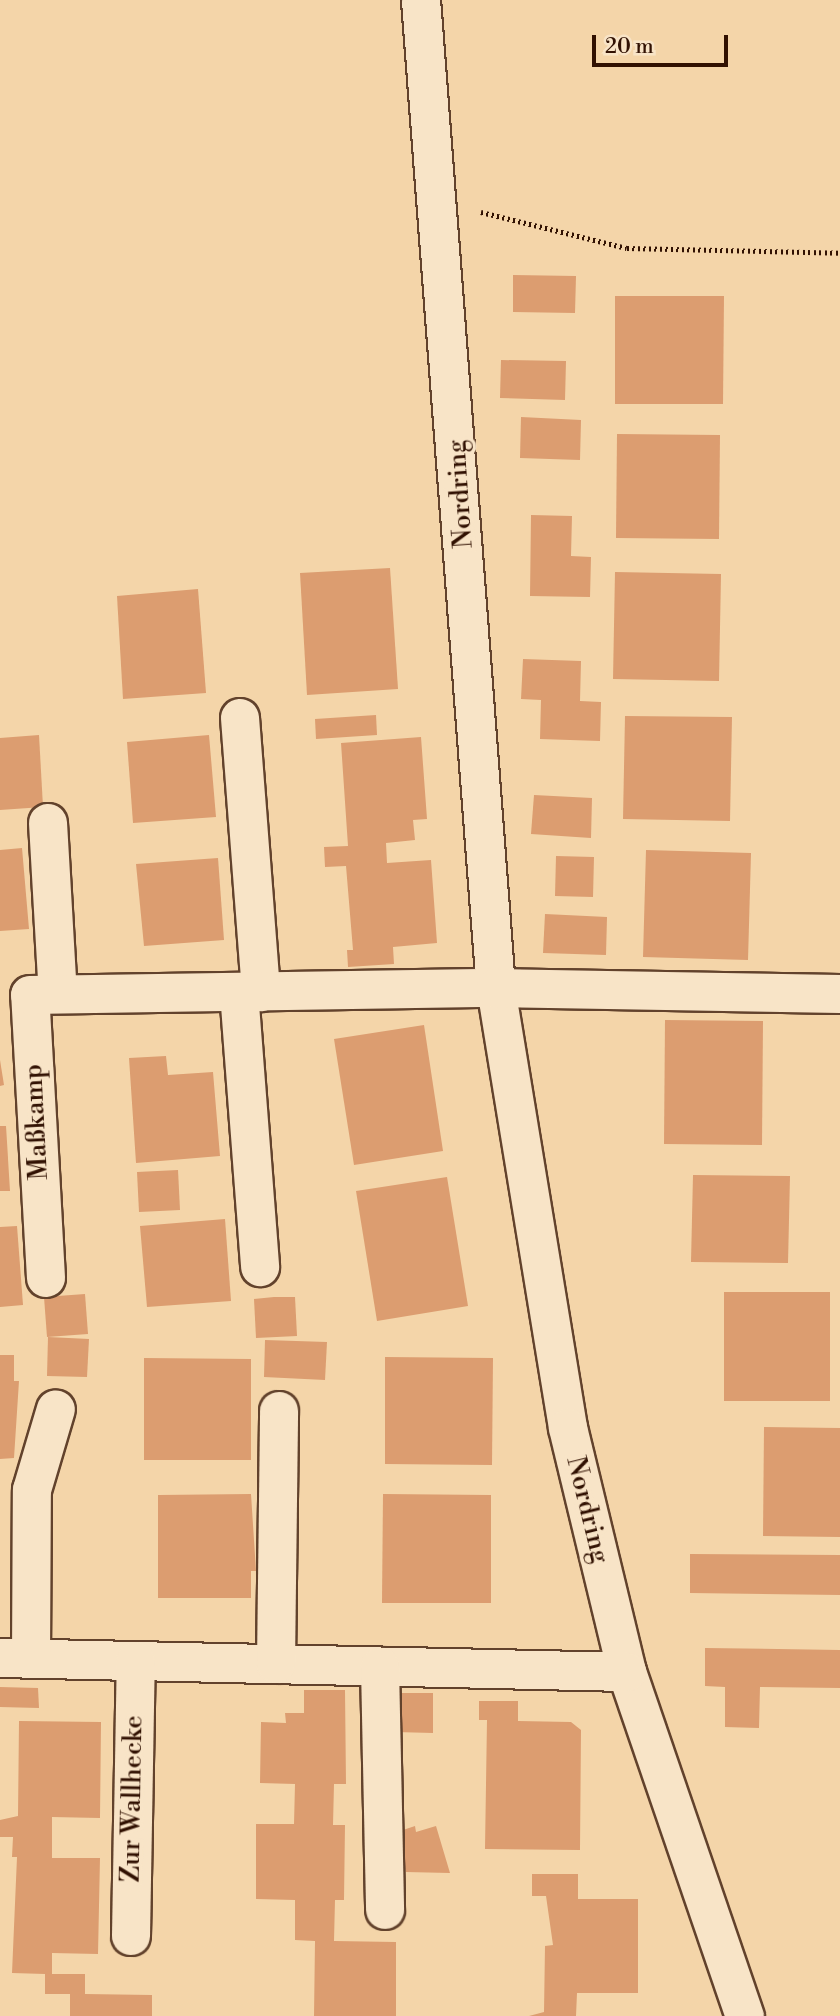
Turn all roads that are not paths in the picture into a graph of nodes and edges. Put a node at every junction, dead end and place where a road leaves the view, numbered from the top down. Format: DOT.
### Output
graph roads {
  1 [pos="421,0"];
  2 [pos="240,718"];
  3 [pos="48,823"];
  4 [pos="496,988"];
  5 [pos="250,992"];
  6 [pos="58,994"];
  7 [pos="840,994"];
  8 [pos="260,1267"];
  9 [pos="46,1278"];
  10 [pos="56,1409"];
  11 [pos="279,1411"];
  12 [pos="15,1658"];
  13 [pos="136,1661"];
  14 [pos="276,1664"];
  15 [pos="380,1667"];
  16 [pos="626,1672"];
  17 [pos="385,1910"];
  18 [pos="131,1936"];
  19 [pos="745,2016"];
  1 -- 4 [label="street, Nordring"];
  2 -- 5 [label="street"];
  3 -- 6 [label="street"];
  4 -- 5 [label="street, Maßkamp"];
  4 -- 7 [label="street"];
  4 -- 16 [label="street, Nordring"];
  5 -- 6 [label="street, Maßkamp"];
  5 -- 8 [label="street"];
  6 -- 9 [label="street, Maßkamp"];
  10 -- 12 [label="street"];
  11 -- 14 [label="street"];
  12 -- 13 [label="street"];
  13 -- 14 [label="street"];
  13 -- 18 [label="street, Zur Wallhecke"];
  14 -- 15 [label="street"];
  15 -- 16 [label="street"];
  15 -- 17 [label="street"];
  16 -- 19 [label="street, Nordring"];
}
